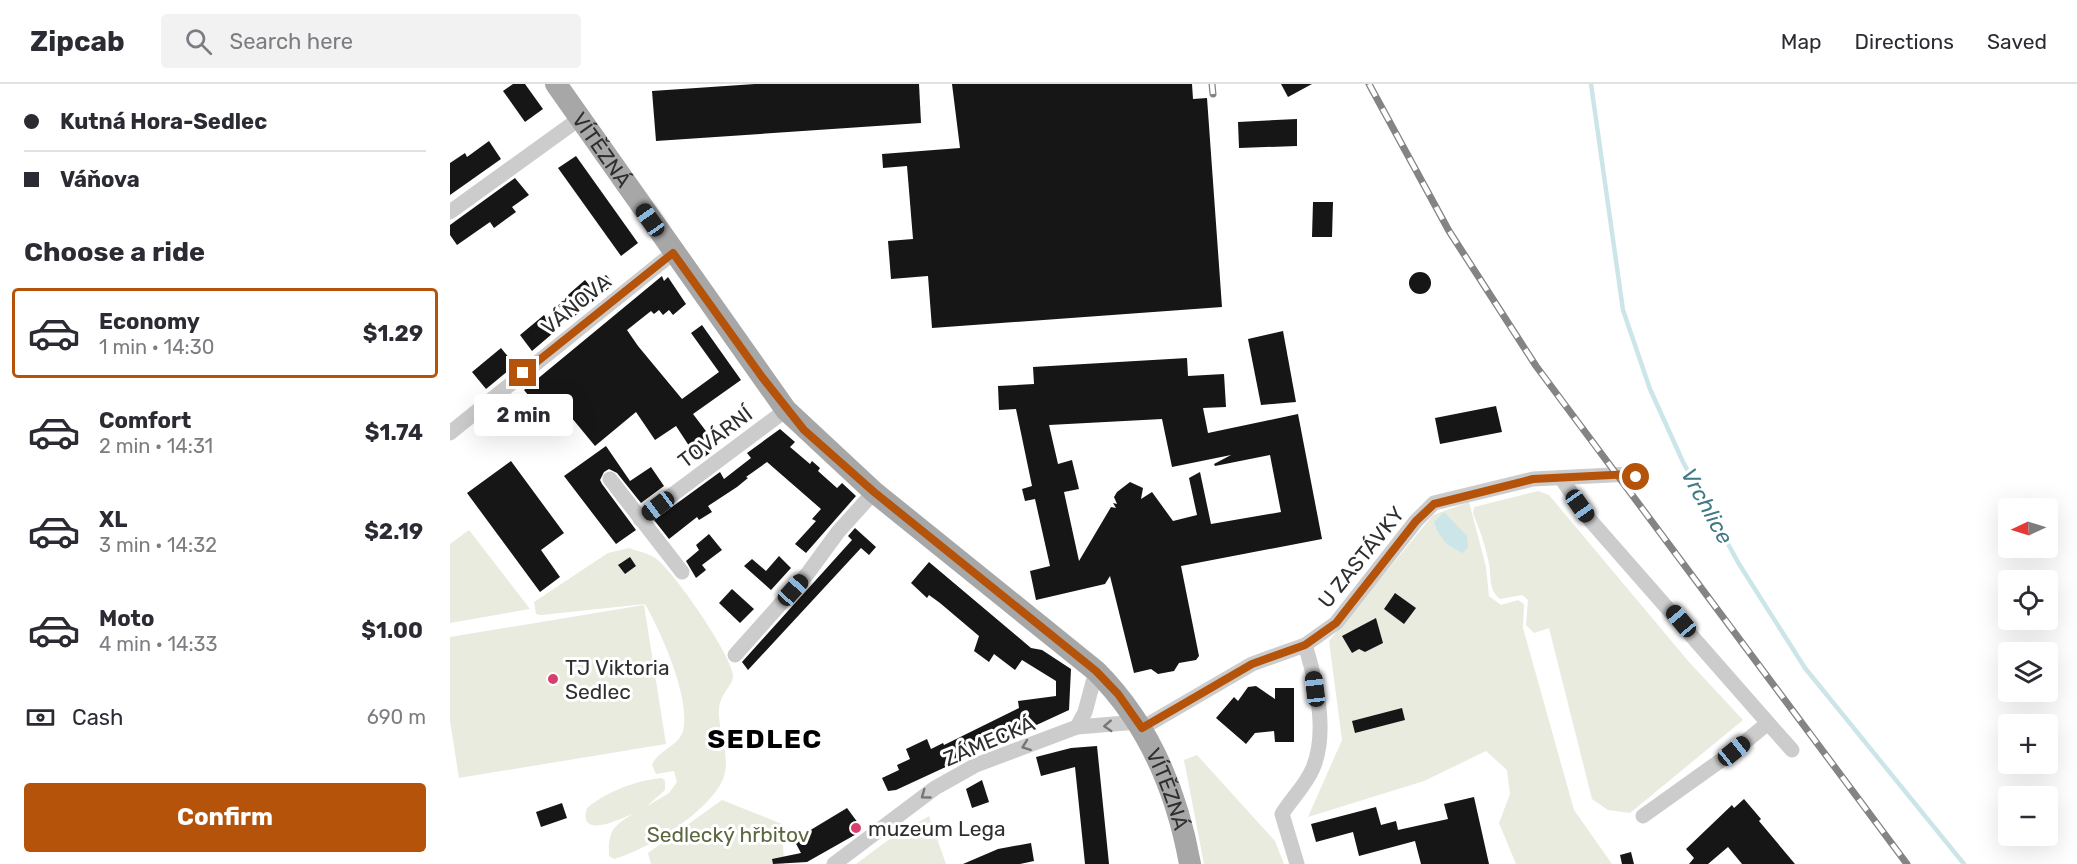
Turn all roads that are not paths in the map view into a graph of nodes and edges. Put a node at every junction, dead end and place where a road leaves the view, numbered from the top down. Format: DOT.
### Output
graph roads {
  1 [pos="556,84"];
  2 [pos="579,119"];
  3 [pos="450,212"];
  4 [pos="673,253"];
  5 [pos="786,410"];
  6 [pos="450,433"];
  7 [pos="1636,477"];
  8 [pos="1560,478"];
  9 [pos="610,479"];
  10 [pos="874,492"];
  11 [pos="640,519"];
  12 [pos="682,572"];
  13 [pos="1305,645"];
  14 [pos="735,655"];
  15 [pos="1096,671"];
  16 [pos="1768,723"];
  17 [pos="1140,725"];
  18 [pos="1077,727"];
  19 [pos="1792,750"];
  20 [pos="1643,816"];
  21 [pos="834,864"];
  22 [pos="1190,864"];
  23 [pos="1297,864"];
  1 -- 2 [label="main road, VÍTĚZNÁ"];
  2 -- 3 [label="street"];
  2 -- 4 [label="main road, VÍTĚZNÁ"];
  4 -- 5 [label="main road, VÍTĚZNÁ"];
  4 -- 6 [label="street, VÁŇOVA"];
  5 -- 10 [label="main road, VÍTĚZNÁ"];
  5 -- 11 [label="street, TOVÁRNÍ"];
  7 -- 8 [label="street, U ZASTÁVKY"];
  8 -- 13 [label="street, U ZASTÁVKY"];
  8 -- 16 [label="street"];
  9 -- 11 [label="street"];
  10 -- 14 [label="street"];
  10 -- 15 [label="main road, VÍTĚZNÁ"];
  11 -- 12 [label="street"];
  13 -- 17 [label="street, U ZASTÁVKY"];
  13 -- 23 [label="street"];
  15 -- 17 [label="main road, VÍTĚZNÁ"];
  15 -- 18 [label="street"];
  16 -- 19 [label="street"];
  16 -- 20 [label="street"];
  17 -- 18 [label="street, ZÁMECKÁ, one-way"];
  17 -- 22 [label="main road, VÍTĚZNÁ"];
  18 -- 21 [label="street, ZÁMECKÁ, one-way"];
}
